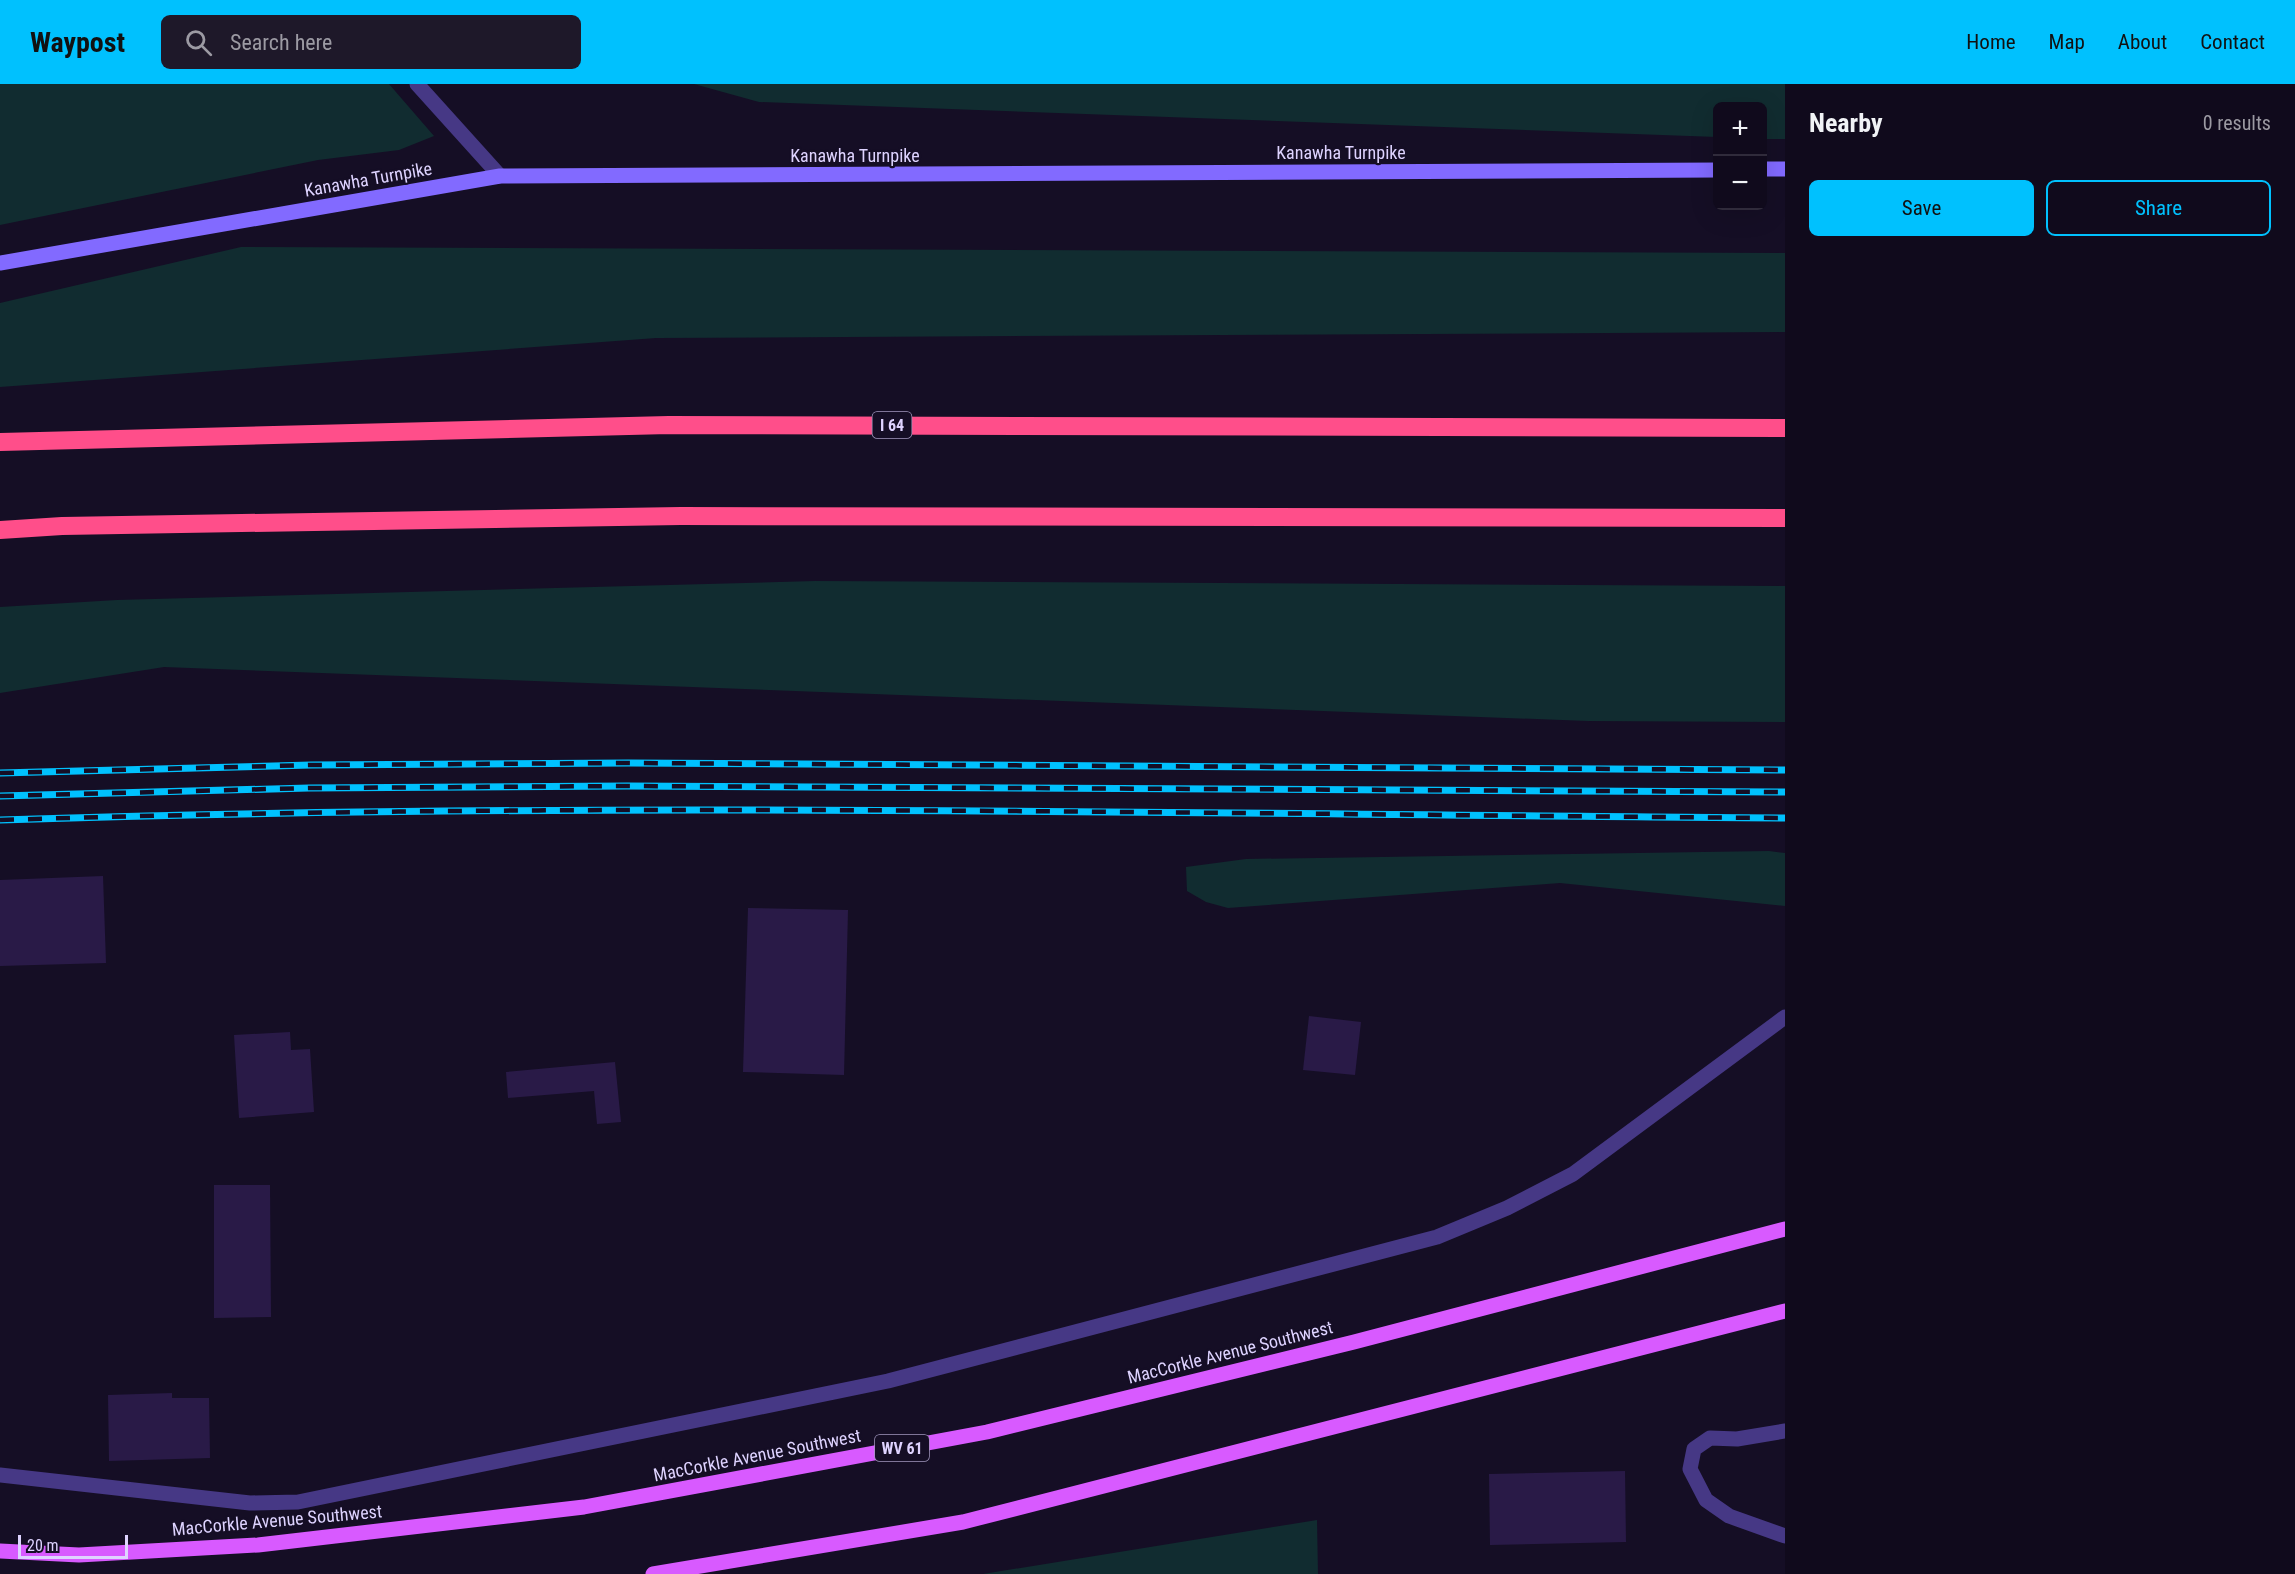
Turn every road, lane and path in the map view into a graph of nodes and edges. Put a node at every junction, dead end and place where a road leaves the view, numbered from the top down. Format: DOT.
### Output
graph roads {
  1 [pos="417,84"];
  2 [pos="1785,169"];
  3 [pos="1713,170"];
  4 [pos="1767,170"];
  5 [pos="500,176"];
  6 [pos="0,263"];
  7 [pos="1785,428"];
  8 [pos="0,442"];
  9 [pos="1785,518"];
  10 [pos="0,530"];
  11 [pos="1785,1017"];
  12 [pos="1785,1229"];
  13 [pos="1785,1311"];
  14 [pos="1785,1431"];
  15 [pos="0,1475"];
  16 [pos="1785,1536"];
  17 [pos="0,1551"];
  18 [pos="653,1574"];
  1 -- 5 [label="street"];
  2 -- 4 [label="main road"];
  3 -- 5 [label="main road, Kanawha Turnpike"];
  5 -- 6 [label="main road, Kanawha Turnpike"];
  7 -- 8 [label="highway, I 64"];
  9 -- 10 [label="highway"];
  11 -- 15 [label="street"];
  12 -- 17 [label="main road, MacCorkle Avenue Southwest / WV 61"];
  13 -- 18 [label="main road"];
  14 -- 16 [label="street"];
}
